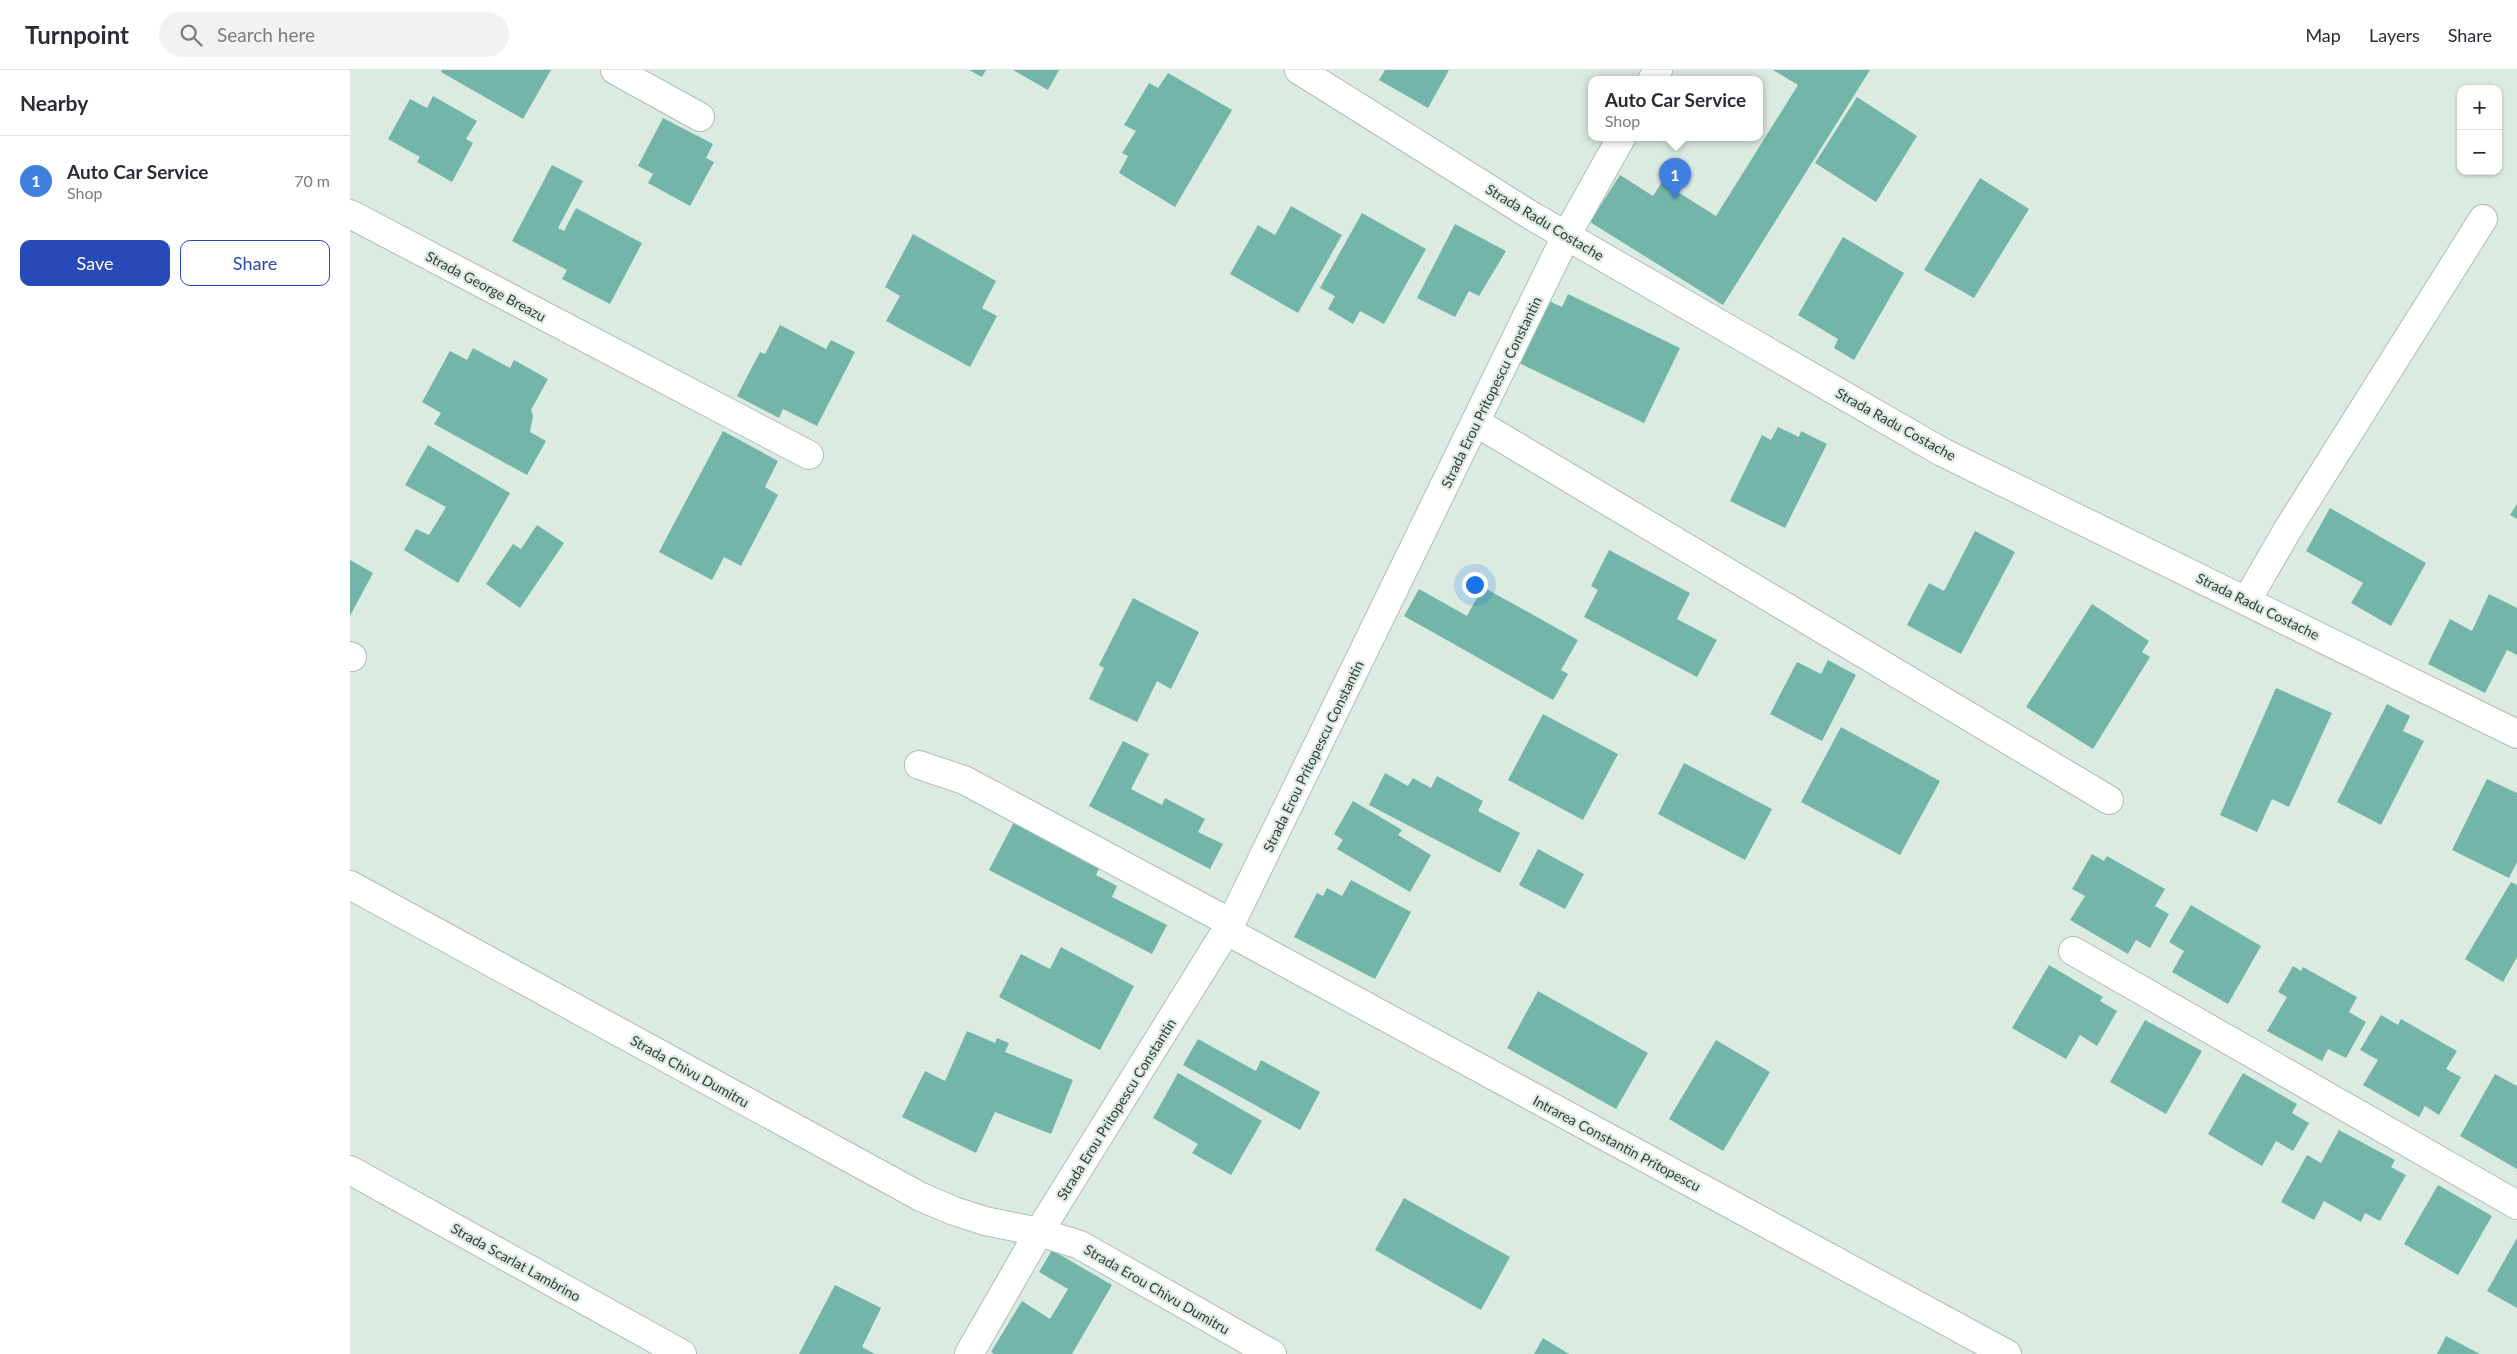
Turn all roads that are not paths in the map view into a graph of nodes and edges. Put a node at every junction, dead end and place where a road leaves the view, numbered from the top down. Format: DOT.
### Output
graph roads {
  1 [pos="615,70"];
  2 [pos="1299,70"];
  3 [pos="700,117"];
  4 [pos="1619,141"];
  5 [pos="350,214"];
  6 [pos="2483,219"];
  7 [pos="1566,236"];
  8 [pos="1477,424"];
  9 [pos="809,455"];
  10 [pos="2247,600"];
  11 [pos="2517,734"];
  12 [pos="919,765"];
  13 [pos="2109,800"];
  14 [pos="350,885"];
  15 [pos="1229,927"];
  16 [pos="2072,951"];
  17 [pos="350,1170"];
  18 [pos="2517,1205"];
  19 [pos="1039,1232"];
  20 [pos="682,1354"];
  21 [pos="969,1354"];
  22 [pos="1272,1354"];
  23 [pos="2007,1354"];
  1 -- 3 [label="street"];
  2 -- 7 [label="street, Strada Radu Costache"];
  4 -- 7 [label="street, Strada Erou Pritopescu Constantin"];
  5 -- 9 [label="street, Strada George Breazu"];
  6 -- 10 [label="street"];
  7 -- 8 [label="street, Strada Erou Pritopescu Constantin"];
  7 -- 10 [label="street, Strada Radu Costache"];
  8 -- 13 [label="street"];
  8 -- 15 [label="street, Strada Erou Pritopescu Constantin"];
  10 -- 11 [label="street, Strada Radu Costache"];
  12 -- 15 [label="street, Intrarea Constantin Pritopescu"];
  14 -- 19 [label="street, Strada Chivu Dumitru"];
  15 -- 19 [label="street, Strada Erou Pritopescu Constantin"];
  15 -- 23 [label="street, Intrarea Constantin Pritopescu"];
  16 -- 18 [label="street"];
  17 -- 20 [label="street, Strada Scarlat Lambrino"];
  19 -- 21 [label="street, Strada Erou Pritopescu Constantin"];
  19 -- 22 [label="street, Strada Erou Chivu Dumitru"];
}
